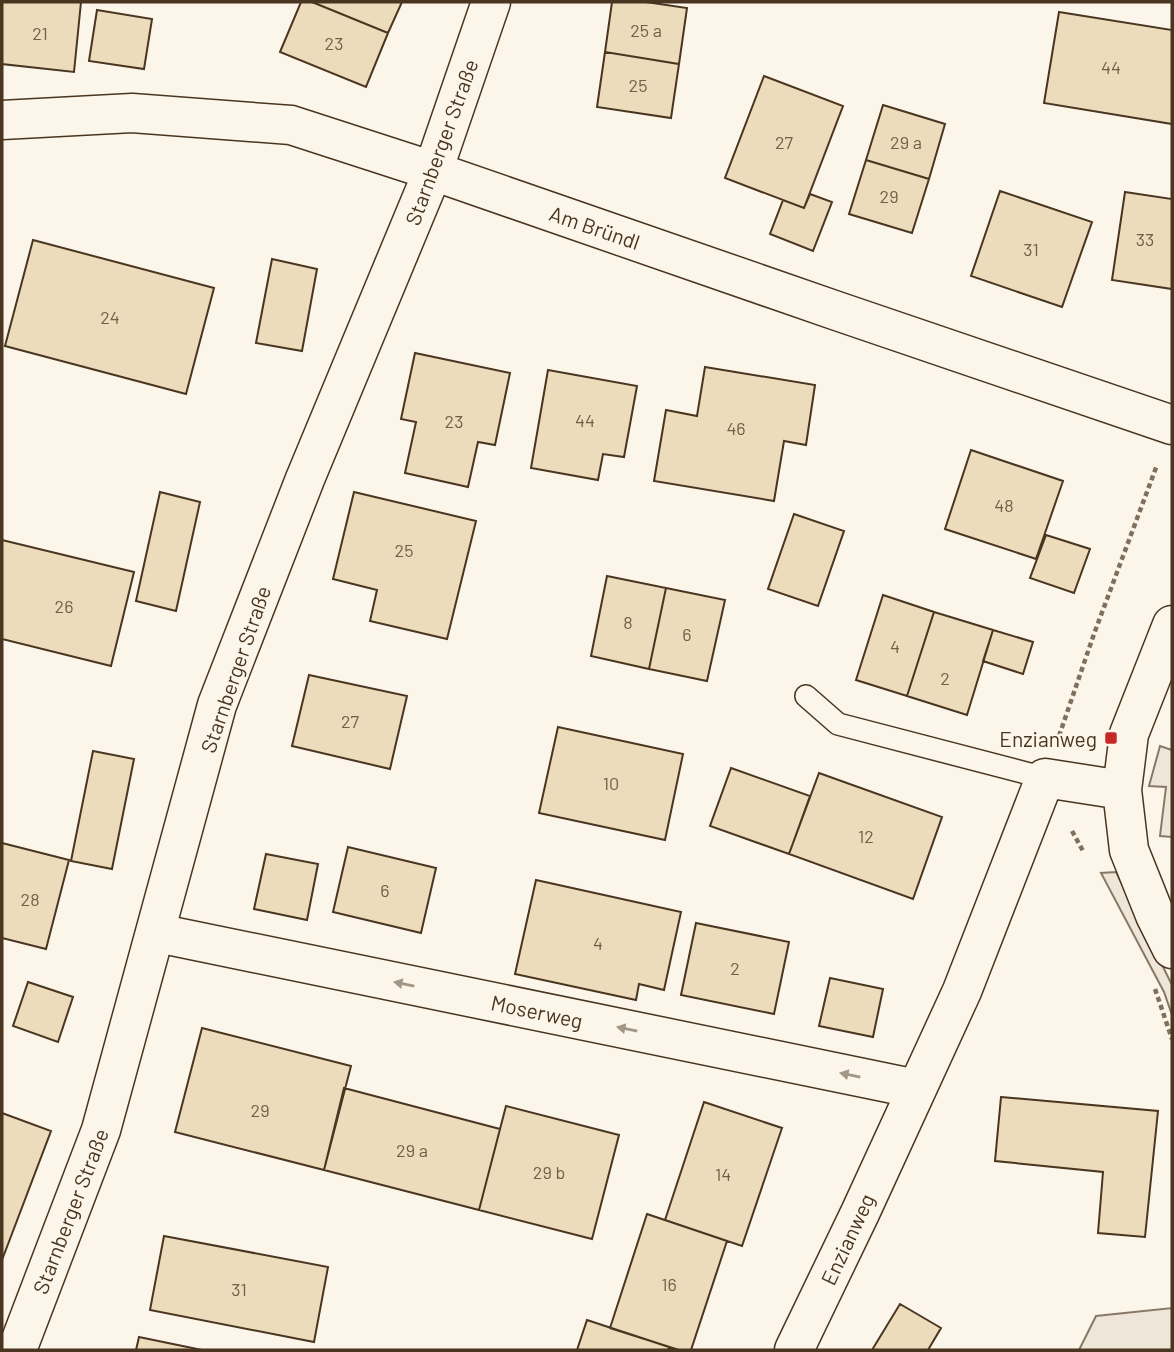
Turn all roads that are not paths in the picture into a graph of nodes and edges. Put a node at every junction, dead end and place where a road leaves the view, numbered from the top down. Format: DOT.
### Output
graph roads {
  1 [pos="491,2"];
  2 [pos="2,120"];
  3 [pos="433,171"];
  4 [pos="1172,425"];
  5 [pos="1172,625"];
  6 [pos="806,696"];
  7 [pos="1045,778"];
  8 [pos="1122,790"];
  9 [pos="1168,929"];
  10 [pos="157,933"];
  11 [pos="917,1089"];
  12 [pos="2,1348"];
  13 [pos="8,1350"];
  14 [pos="17,1350"];
  15 [pos="794,1350"];
  1 -- 3 [label="street, Starnberger Straße"];
  2 -- 3 [label="street, Am Bründl"];
  3 -- 4 [label="street, Am Bründl"];
  3 -- 10 [label="street, Starnberger Straße"];
  5 -- 8 [label="street"];
  6 -- 7 [label="lane"];
  7 -- 8 [label="street"];
  7 -- 11 [label="street, Enzianweg"];
  8 -- 9 [label="street"];
  11 -- 10 [label="street, Moserweg, one-way"];
  10 -- 14 [label="street, Starnberger Straße"];
  11 -- 15 [label="street, Enzianweg"];
  12 -- 13 [label="lane"];
}
